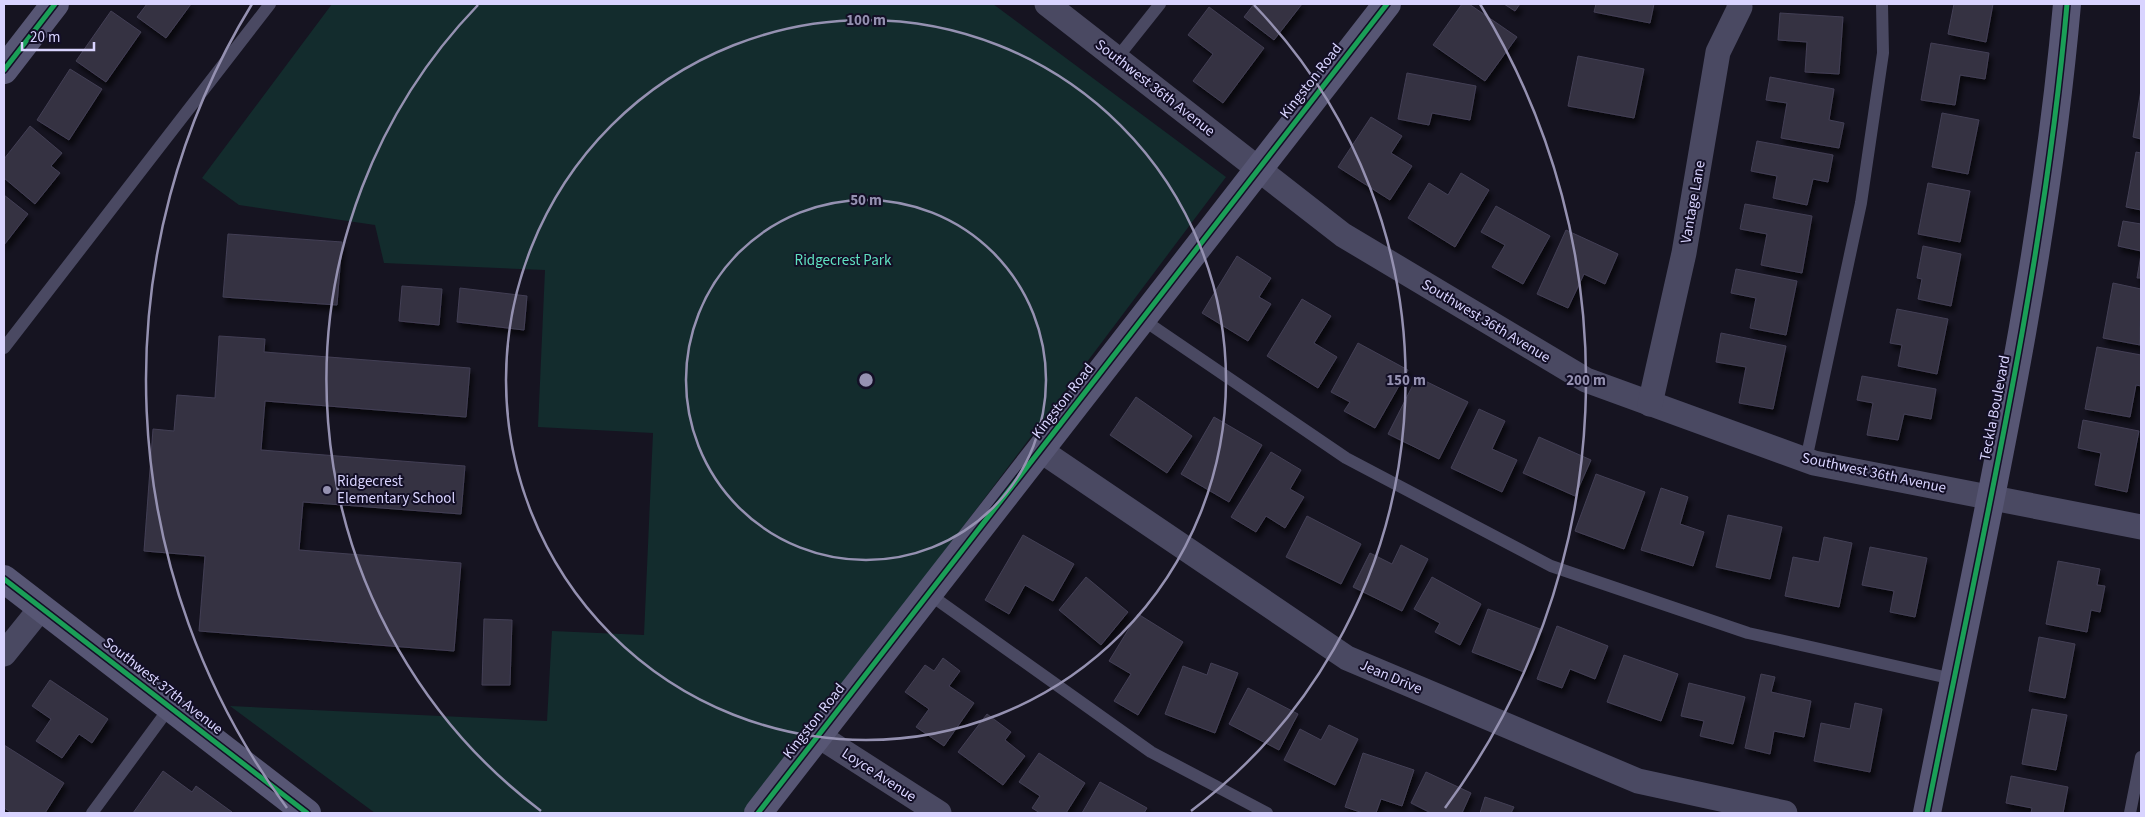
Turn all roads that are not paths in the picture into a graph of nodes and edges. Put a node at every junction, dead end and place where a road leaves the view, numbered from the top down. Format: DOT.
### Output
graph roads {
  1 [pos="55,4"];
  2 [pos="270,4"];
  3 [pos="1047,4"];
  4 [pos="1160,4"];
  5 [pos="1387,4"];
  6 [pos="1739,4"];
  7 [pos="1882,4"];
  8 [pos="2067,4"];
  9 [pos="1116,58"];
  10 [pos="4,70"];
  11 [pos="1259,169"];
  12 [pos="1142,319"];
  13 [pos="4,348"];
  14 [pos="1650,404"];
  15 [pos="1040,450"];
  16 [pos="1806,460"];
  17 [pos="1990,498"];
  18 [pos="2141,527"];
  19 [pos="4,579"];
  20 [pos="929,594"];
  21 [pos="41,608"];
  22 [pos="4,654"];
  23 [pos="1954,679"];
  24 [pos="170,707"];
  25 [pos="818,736"];
  26 [pos="2141,757"];
  27 [pos="92,813"];
  28 [pos="307,813"];
  29 [pos="758,813"];
  30 [pos="939,813"];
  31 [pos="1267,813"];
  32 [pos="1785,813"];
  33 [pos="1927,813"];
  34 [pos="2130,813"];
  1 -- 10 [label="street"];
  2 -- 13 [label="lane"];
  3 -- 9 [label="street, Southwest 36th Avenue"];
  4 -- 9 [label="lane"];
  5 -- 11 [label="street, Kingston Road"];
  6 -- 14 [label="street, Vantage Lane"];
  7 -- 16 [label="lane"];
  8 -- 17 [label="street, Teckla Boulevard"];
  9 -- 11 [label="street, Southwest 36th Avenue"];
  11 -- 12 [label="street, Kingston Road"];
  11 -- 14 [label="street, Southwest 36th Avenue"];
  12 -- 15 [label="street, Kingston Road"];
  12 -- 23 [label="lane"];
  14 -- 16 [label="street, Southwest 36th Avenue"];
  15 -- 20 [label="street, Kingston Road"];
  15 -- 32 [label="street, Jean Drive"];
  16 -- 17 [label="street, Southwest 36th Avenue"];
  17 -- 18 [label="street, Southwest 36th Avenue"];
  17 -- 23 [label="street, Teckla Boulevard"];
  19 -- 21 [label="street, Southwest 37th Avenue"];
  20 -- 25 [label="street, Kingston Road"];
  20 -- 31 [label="lane"];
  21 -- 22 [label="street"];
  21 -- 24 [label="street, Southwest 37th Avenue"];
  23 -- 33 [label="street, Teckla Boulevard"];
  24 -- 27 [label="lane"];
  24 -- 28 [label="street, Southwest 37th Avenue"];
  25 -- 29 [label="street, Kingston Road"];
  25 -- 30 [label="street, Loyce Avenue"];
  26 -- 34 [label="lane"];
}
